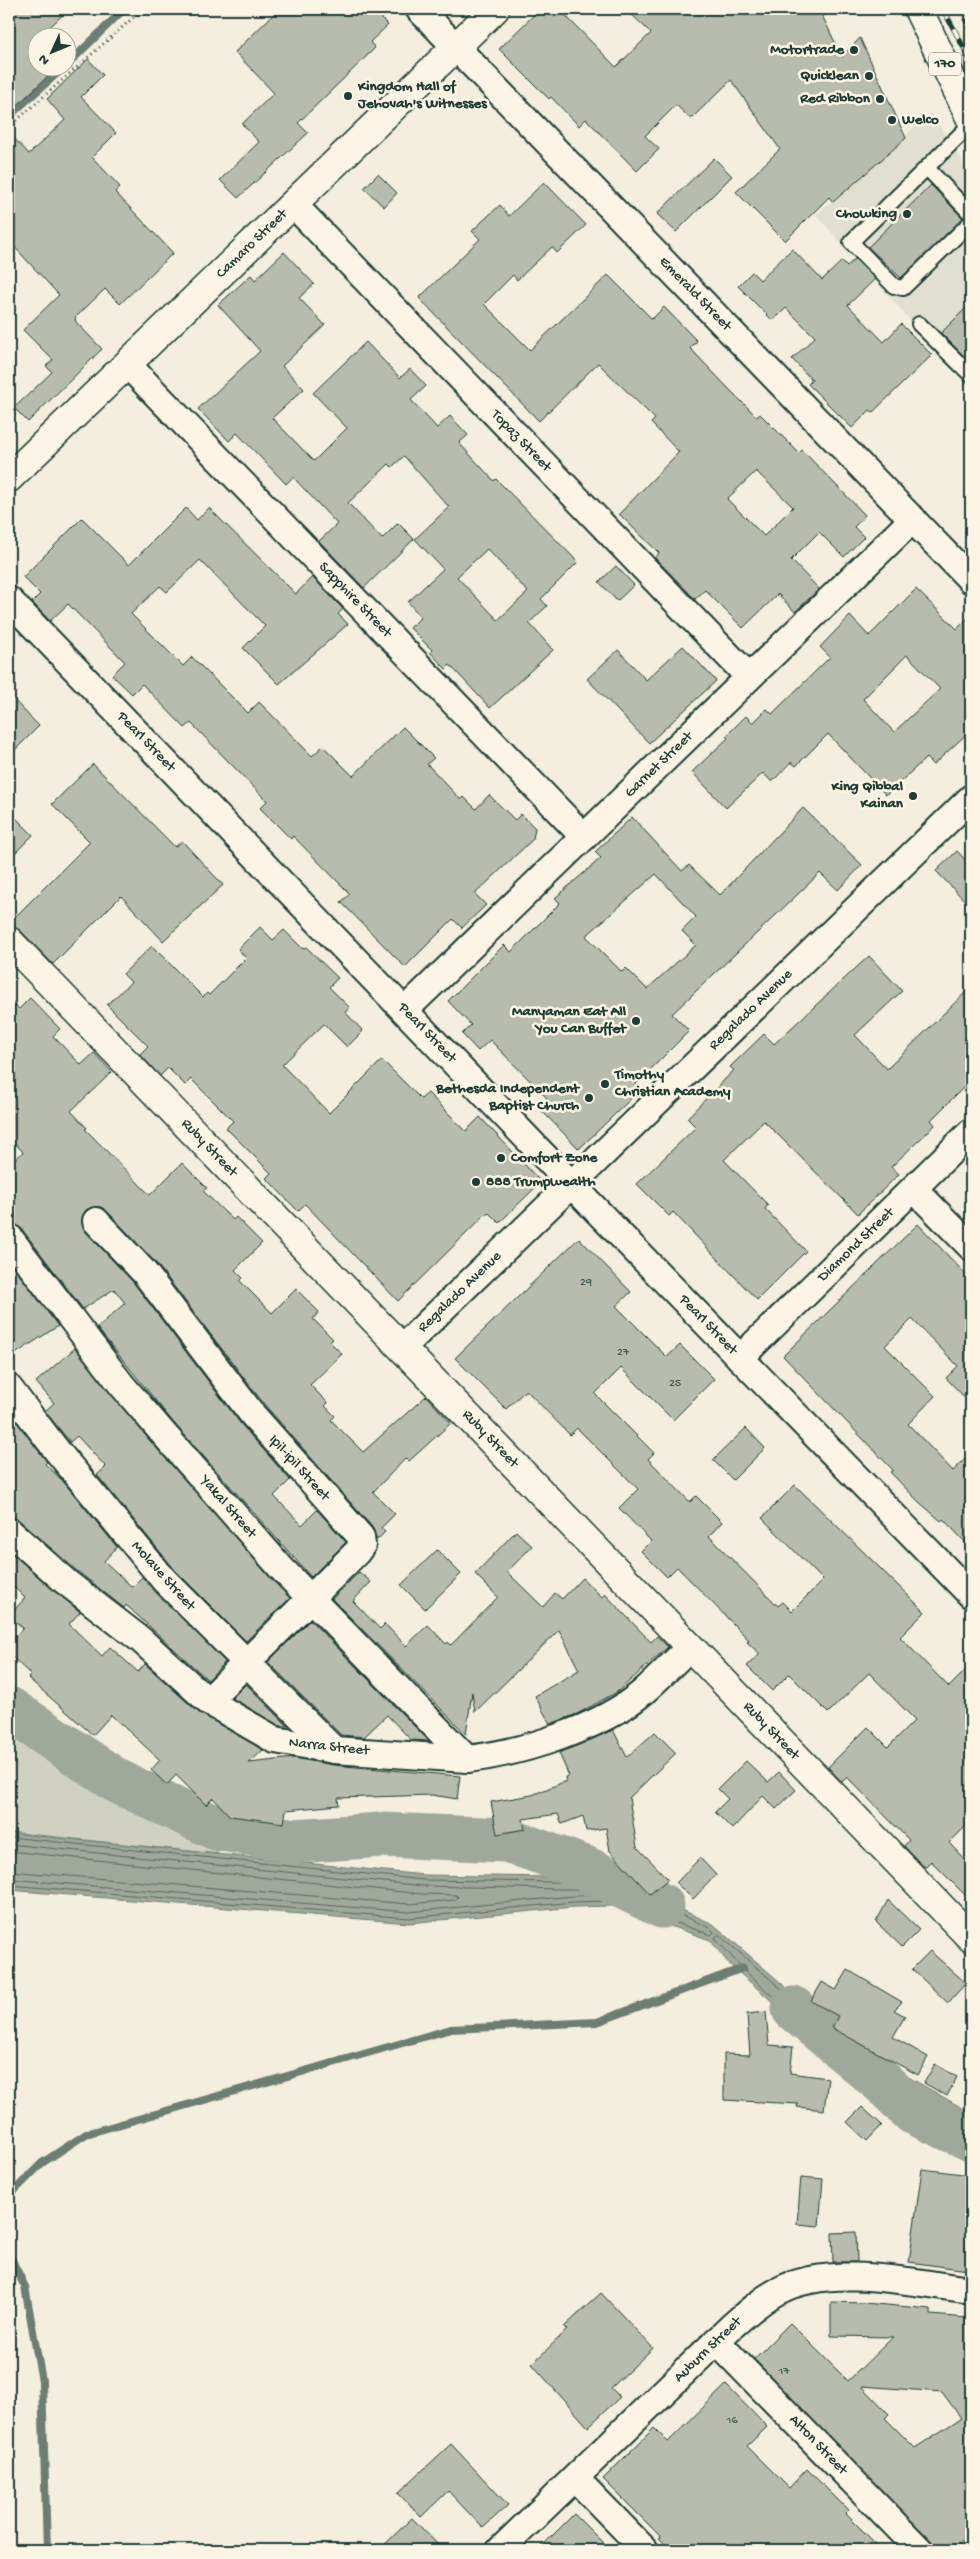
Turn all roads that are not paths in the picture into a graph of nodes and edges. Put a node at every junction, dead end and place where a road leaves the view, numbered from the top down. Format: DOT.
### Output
graph roads {
  1 [pos="419,9"];
  2 [pos="494,9"];
  3 [pos="918,9"];
  4 [pos="455,47"];
  5 [pos="971,119"];
  6 [pos="971,124"];
  7 [pos="927,168"];
  8 [pos="292,204"];
  9 [pos="971,214"];
  10 [pos="971,222"];
  11 [pos="919,324"];
  12 [pos="127,364"];
  13 [pos="971,375"];
  14 [pos="9,478"];
  15 [pos="912,519"];
  16 [pos="971,580"];
  17 [pos="9,600"];
  18 [pos="749,677"];
  19 [pos="971,798"];
  20 [pos="584,837"];
  21 [pos="9,941"];
  22 [pos="405,1010"];
  23 [pos="971,1132"];
  24 [pos="572,1184"];
  25 [pos="914,1188"];
  26 [pos="96,1221"];
  27 [pos="9,1237"];
  28 [pos="971,1247"];
  29 [pos="402,1348"];
  30 [pos="740,1358"];
  31 [pos="9,1388"];
  32 [pos="9,1531"];
  33 [pos="971,1595"];
  34 [pos="310,1598"];
  35 [pos="690,1647"];
  36 [pos="246,1662"];
  37 [pos="208,1701"];
  38 [pos="334,1750"];
  39 [pos="467,1759"];
  40 [pos="971,1938"];
  41 [pos="971,2290"];
  42 [pos="716,2341"];
  43 [pos="575,2478"];
  44 [pos="500,2550"];
  45 [pos="645,2550"];
  46 [pos="920,2550"];
  1 -- 4 [label="street, Emerald Street"];
  2 -- 4 [label="street, Camaro Street"];
  3 -- 5 [label="street, 170"];
  4 -- 8 [label="street, Camaro Street"];
  4 -- 15 [label="street, Emerald Street"];
  6 -- 7 [label="lane"];
  7 -- 9 [label="lane"];
  7 -- 10 [label="lane"];
  8 -- 12 [label="street, Camaro Street"];
  8 -- 18 [label="street, Topaz Street"];
  11 -- 13 [label="lane"];
  12 -- 14 [label="street, Camaro Street"];
  12 -- 20 [label="street, Sapphire Street"];
  15 -- 16 [label="street, Emerald Street"];
  15 -- 18 [label="street, Garnet Street"];
  17 -- 22 [label="street, Pearl Street"];
  18 -- 20 [label="street, Garnet Street"];
  19 -- 24 [label="street, Regalado Avenue"];
  20 -- 22 [label="street, Garnet Street"];
  21 -- 29 [label="street, Ruby Street"];
  22 -- 24 [label="street, Pearl Street"];
  23 -- 25 [label="street, Diamond Street"];
  24 -- 29 [label="street, Regalado Avenue"];
  24 -- 30 [label="street, Pearl Street"];
  25 -- 28 [label="street"];
  25 -- 30 [label="street, Diamond Street"];
  26 -- 34 [label="street, Ipil-ipil Street"];
  27 -- 34 [label="street, Yakal Street"];
  29 -- 35 [label="street, Ruby Street"];
  30 -- 33 [label="street, Pearl Street"];
  31 -- 36 [label="street, Molave Street"];
  32 -- 37 [label="street, Narra Street"];
  34 -- 36 [label="street, Ipil-ipil Street"];
  34 -- 39 [label="street, Yakal Street"];
  35 -- 39 [label="street, Narra Street"];
  35 -- 40 [label="street, Ruby Street"];
  36 -- 37 [label="street, Ipil-ipil Street"];
  36 -- 38 [label="street, Molave Street"];
  37 -- 38 [label="street, Narra Street"];
  38 -- 39 [label="street, Narra Street"];
  41 -- 42 [label="street, Auburn Street"];
  42 -- 43 [label="street, Auburn Street"];
  42 -- 46 [label="street, Alton Street"];
  43 -- 44 [label="street, Auburn Street"];
  43 -- 45 [label="street"];
}
